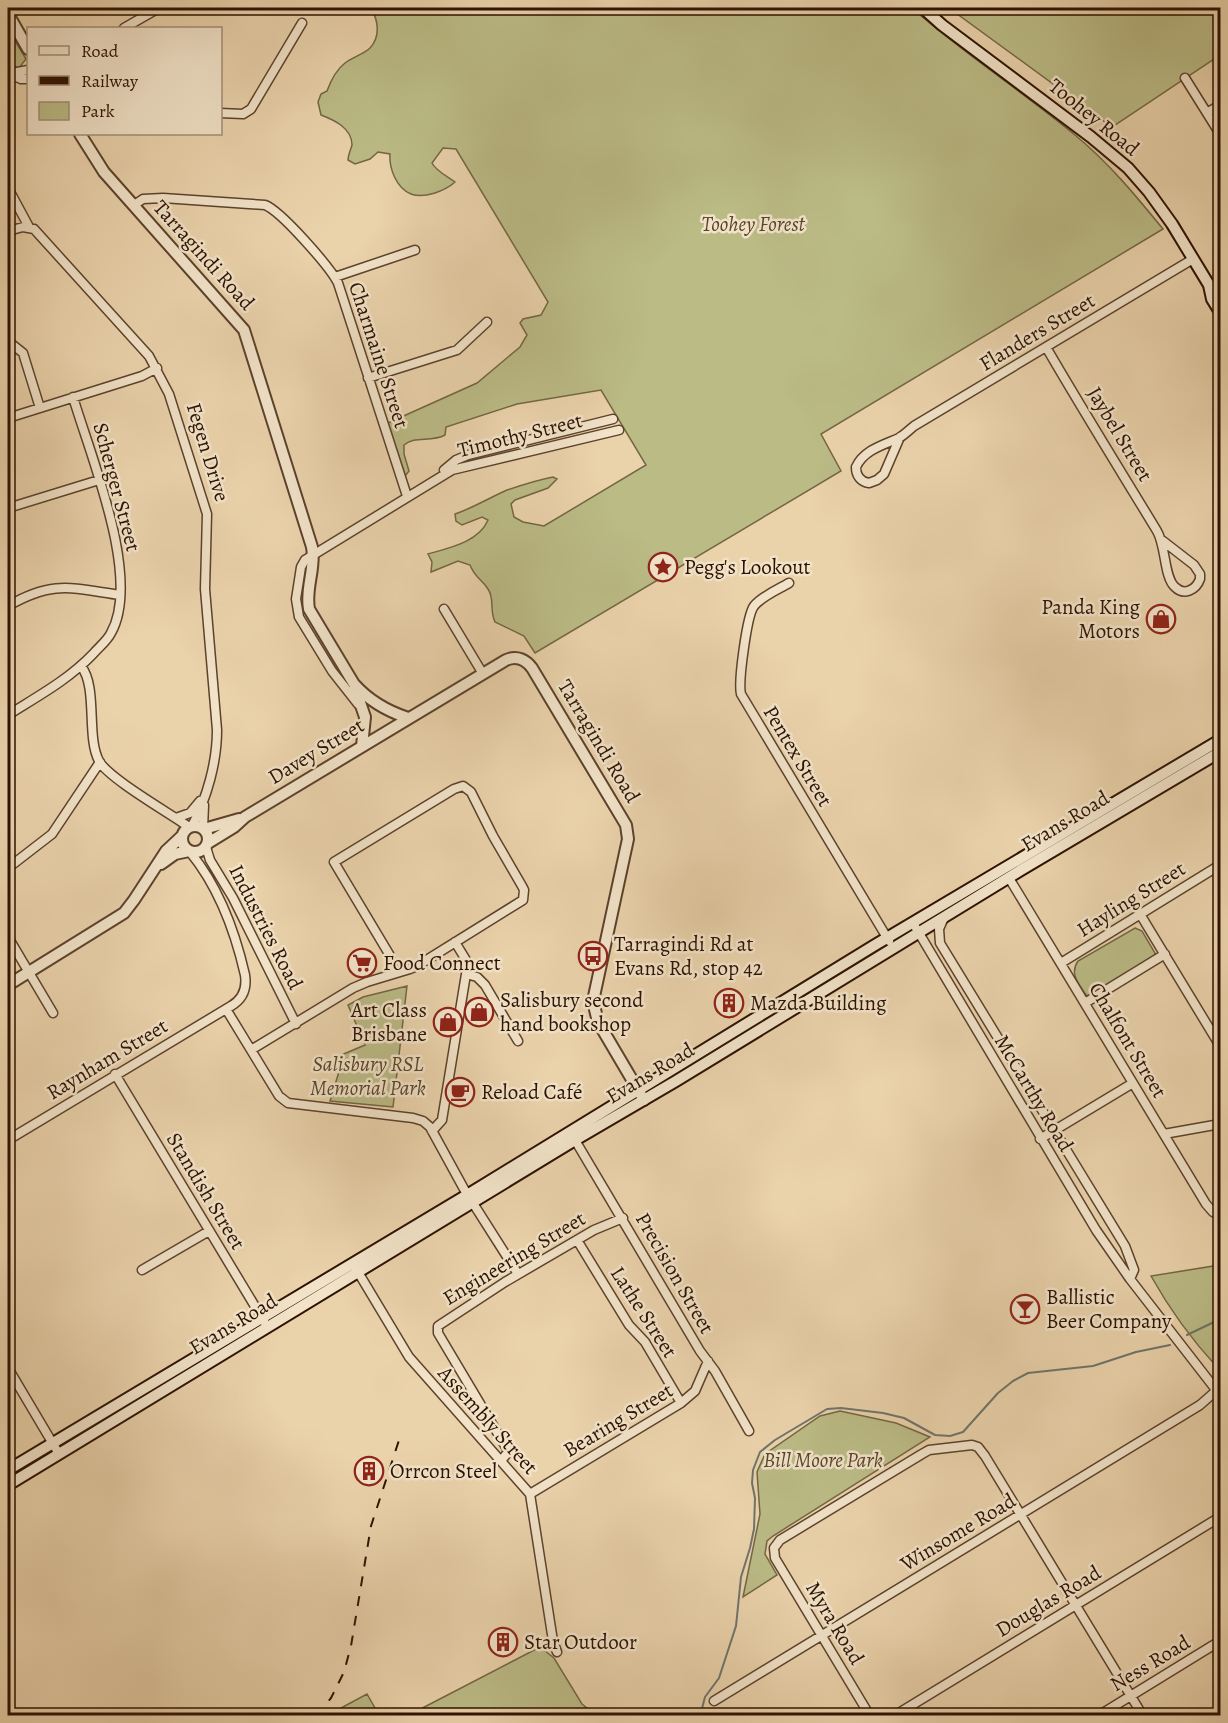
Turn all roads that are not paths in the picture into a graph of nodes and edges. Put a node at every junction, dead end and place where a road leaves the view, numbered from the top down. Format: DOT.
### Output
graph roads {
  1 [pos="159,8"];
  2 [pos="923,8"];
  3 [pos="8,14"];
  4 [pos="302,23"];
  5 [pos="126,27"];
  6 [pos="25,36"];
  7 [pos="27,70"];
  8 [pos="8,73"];
  9 [pos="1185,78"];
  10 [pos="27,80"];
  11 [pos="1221,105"];
  12 [pos="222,113"];
  13 [pos="1207,113"];
  14 [pos="1221,134"];
  15 [pos="81,135"];
  16 [pos="8,188"];
  17 [pos="134,205"];
  18 [pos="29,227"];
  19 [pos="8,231"];
  20 [pos="414,250"];
  21 [pos="1193,259"];
  22 [pos="335,277"];
  23 [pos="1209,285"];
  24 [pos="1221,296"];
  25 [pos="1221,312"];
  26 [pos="487,322"];
  27 [pos="8,341"];
  28 [pos="1046,347"];
  29 [pos="157,368"];
  30 [pos="368,378"];
  31 [pos="73,397"];
  32 [pos="40,408"];
  33 [pos="8,418"];
  34 [pos="613,420"];
  35 [pos="619,429"];
  36 [pos="900,437"];
  37 [pos="99,480"];
  38 [pos="432,480"];
  39 [pos="407,496"];
  40 [pos="8,508"];
  41 [pos="1163,541"];
  42 [pos="314,555"];
  43 [pos="789,583"];
  44 [pos="120,595"];
  45 [pos="8,606"];
  46 [pos="444,609"];
  47 [pos="81,666"];
  48 [pos="483,674"];
  49 [pos="354,684"];
  50 [pos="379,705"];
  51 [pos="363,713"];
  52 [pos="8,715"];
  53 [pos="408,718"];
  54 [pos="1221,740"];
  55 [pos="362,746"];
  56 [pos="1221,752"];
  57 [pos="100,762"];
  58 [pos="205,796"];
  59 [pos="245,817"];
  60 [pos="177,819"];
  61 [pos="204,829"];
  62 [pos="188,830"];
  63 [pos="207,845"];
  64 [pos="189,851"];
  65 [pos="1220,867"];
  66 [pos="8,868"];
  67 [pos="154,870"];
  68 [pos="1009,878"];
  69 [pos="1140,914"];
  70 [pos="943,920"];
  71 [pos="913,923"];
  72 [pos="919,934"];
  73 [pos="8,937"];
  74 [pos="887,938"];
  75 [pos="455,942"];
  76 [pos="894,949"];
  77 [pos="1165,954"];
  78 [pos="1061,963"];
  79 [pos="29,972"];
  80 [pos="395,973"];
  81 [pos="466,974"];
  82 [pos="8,985"];
  83 [pos="1085,1003"];
  84 [pos="226,1009"];
  85 [pos="53,1013"];
  86 [pos="296,1024"];
  87 [pos="518,1041"];
  88 [pos="1221,1046"];
  89 [pos="251,1050"];
  90 [pos="115,1074"];
  91 [pos="1133,1083"];
  92 [pos="641,1095"];
  93 [pos="1221,1124"];
  94 [pos="1054,1130"];
  95 [pos="432,1131"];
  96 [pos="1164,1134"];
  97 [pos="573,1136"];
  98 [pos="1041,1139"];
  99 [pos="8,1140"];
  100 [pos="470,1198"];
  101 [pos="1221,1215"];
  102 [pos="623,1218"];
  103 [pos="209,1231"];
  104 [pos="577,1240"];
  105 [pos="355,1268"];
  106 [pos="142,1270"];
  107 [pos="518,1274"];
  108 [pos="1130,1279"];
  109 [pos="264,1323"];
  110 [pos="708,1361"];
  111 [pos="8,1368"];
  112 [pos="1219,1392"];
  113 [pos="681,1403"];
  114 [pos="749,1431"];
  115 [pos="52,1443"];
  116 [pos="59,1454"];
  117 [pos="501,1461"];
  118 [pos="8,1470"];
  119 [pos="8,1485"];
  120 [pos="530,1494"];
  121 [pos="1021,1514"];
  122 [pos="1221,1517"];
  123 [pos="1076,1605"];
  124 [pos="822,1636"];
  125 [pos="1221,1641"];
  126 [pos="557,1652"];
  127 [pos="1131,1696"];
  128 [pos="714,1701"];
  129 [pos="870,1716"];
  130 [pos="894,1716"];
  131 [pos="1098,1716"];
  132 [pos="1143,1716"];
  1 -- 5 [label="street"];
  2 -- 21 [label="main road, Toohey Road"];
  3 -- 6 [label="main road"];
  4 -- 12 [label="street"];
  7 -- 8 [label="street"];
  8 -- 10 [label="street"];
  9 -- 13 [label="street"];
  11 -- 13 [label="street"];
  13 -- 14 [label="street"];
  15 -- 17 [label="main road, Tarragindi Road"];
  16 -- 18 [label="street"];
  17 -- 22 [label="street, Charmaine Street"];
  17 -- 42 [label="main road, Tarragindi Road"];
  18 -- 19 [label="street"];
  18 -- 29 [label="street, Fegen Drive"];
  20 -- 22 [label="street"];
  21 -- 23 [label="main road, Toohey Road"];
  21 -- 28 [label="street, Flanders Street"];
  22 -- 30 [label="street, Charmaine Street"];
  23 -- 24 [label="main road, Toohey Road"];
  23 -- 25 [label="main road, Toohey Road"];
  26 -- 30 [label="street"];
  27 -- 32 [label="street"];
  28 -- 36 [label="street, Flanders Street"];
  28 -- 41 [label="street, Jaybel Street"];
  29 -- 31 [label="street"];
  29 -- 58 [label="street, Fegen Drive"];
  30 -- 39 [label="street, Charmaine Street"];
  31 -- 32 [label="street"];
  31 -- 37 [label="street, Scherger Street"];
  32 -- 33 [label="street"];
  34 -- 38 [label="street, Timothy Street"];
  35 -- 38 [label="street, Timothy Street"];
  36 -- 36 [label="street, Flanders Street"];
  37 -- 40 [label="street"];
  37 -- 44 [label="street, Scherger Street"];
  38 -- 39 [label="street, Timothy Street"];
  39 -- 42 [label="street, Timothy Street"];
  41 -- 41 [label="street, Jaybel Street"];
  42 -- 49 [label="main road, Tarragindi Road"];
  42 -- 51 [label="street"];
  43 -- 74 [label="street, Pentex Street"];
  44 -- 45 [label="street"];
  44 -- 47 [label="street, Scherger Street"];
  46 -- 48 [label="street"];
  47 -- 52 [label="street, Scherger Street"];
  47 -- 57 [label="street"];
  48 -- 53 [label="main road, Tarragindi Road"];
  48 -- 92 [label="main road, Tarragindi Road"];
  49 -- 50 [label="main road, Tarragindi Road"];
  49 -- 51 [label="main road, Tarragindi Road"];
  50 -- 51 [label="main road"];
  50 -- 53 [label="main road, Tarragindi Road"];
  51 -- 55 [label="main road, Tarragindi Road"];
  53 -- 55 [label="main road, Davey Street"];
  54 -- 71 [label="main road, Evans Road"];
  55 -- 59 [label="main road, Davey Street"];
  56 -- 68 [label="main road, Evans Road"];
  57 -- 60 [label="street"];
  57 -- 66 [label="street"];
  58 -- 60 [label="street"];
  58 -- 61 [label="street, Fegen Drive"];
  58 -- 62 [label="street, Fegen Drive"];
  59 -- 61 [label="main road, Davey Street"];
  59 -- 63 [label="main road, Davey Street"];
  60 -- 62 [label="street"];
  61 -- 62 [label="main road"];
  61 -- 63 [label="main road"];
  62 -- 64 [label="main road"];
  62 -- 67 [label="main road, Fegen Drive"];
  63 -- 64 [label="main road"];
  63 -- 86 [label="street, Industries Road"];
  64 -- 67 [label="main road, Fegen Drive"];
  64 -- 84 [label="street, Industries Road"];
  65 -- 69 [label="street, Hayling Street"];
  67 -- 79 [label="main road, Fegen Drive"];
  68 -- 70 [label="main road, Evans Road"];
  68 -- 78 [label="street, Chalfont Street"];
  69 -- 77 [label="street"];
  69 -- 78 [label="street, Hayling Street"];
  70 -- 72 [label="main road, Evans Road"];
  70 -- 94 [label="street, McCarthy Road"];
  71 -- 72 [label="street, McCarthy Road"];
  71 -- 74 [label="main road, Evans Road"];
  72 -- 76 [label="main road, Evans Road"];
  72 -- 98 [label="street, McCarthy Road"];
  73 -- 79 [label="street"];
  74 -- 76 [label="street, Pentex Street"];
  74 -- 92 [label="main road, Evans Road"];
  75 -- 80 [label="street"];
  75 -- 80 [label="street"];
  75 -- 81 [label="street"];
  76 -- 92 [label="main road, Evans Road"];
  77 -- 83 [label="street"];
  77 -- 88 [label="street"];
  78 -- 83 [label="street, Chalfont Street"];
  79 -- 82 [label="main road, Fegen Drive"];
  79 -- 85 [label="street"];
  80 -- 86 [label="street"];
  81 -- 87 [label="street"];
  81 -- 95 [label="street"];
  83 -- 91 [label="street, Chalfont Street"];
  84 -- 89 [label="street"];
  84 -- 90 [label="street, Raynham Street"];
  86 -- 89 [label="street"];
  89 -- 95 [label="street"];
  90 -- 99 [label="street, Raynham Street"];
  90 -- 103 [label="street, Standish Street"];
  91 -- 94 [label="street"];
  91 -- 96 [label="street, Chalfont Street"];
  92 -- 97 [label="main road, Evans Road"];
  93 -- 96 [label="street"];
  94 -- 98 [label="street"];
  94 -- 108 [label="street, McCarthy Road"];
  95 -- 100 [label="street"];
  96 -- 101 [label="street, Chalfont Street"];
  97 -- 100 [label="main road, Evans Road"];
  97 -- 102 [label="street, Precision Street"];
  98 -- 108 [label="street, McCarthy Road"];
  100 -- 105 [label="main road, Evans Road"];
  100 -- 107 [label="street"];
  102 -- 104 [label="street, Engineering Street"];
  102 -- 110 [label="street, Precision Street"];
  103 -- 106 [label="street"];
  103 -- 109 [label="street, Standish Street"];
  104 -- 107 [label="street, Engineering Street"];
  104 -- 113 [label="street, Lathe Street"];
  105 -- 109 [label="main road, Evans Road"];
  105 -- 117 [label="street, Assembly Street"];
  107 -- 117 [label="street, Engineering Street"];
  108 -- 112 [label="street, McCarthy Road"];
  109 -- 115 [label="main road, Evans Road"];
  109 -- 116 [label="main road, Evans Road"];
  110 -- 113 [label="street, Bearing Street"];
  110 -- 114 [label="street, Precision Street"];
  111 -- 115 [label="street"];
  112 -- 121 [label="street, Winsome Road"];
  113 -- 120 [label="street, Bearing Street"];
  115 -- 116 [label="street"];
  115 -- 118 [label="main road, Evans Road"];
  116 -- 119 [label="main road, Evans Road"];
  117 -- 120 [label="street, Assembly Street"];
  120 -- 126 [label="street, Assembly Street"];
  121 -- 123 [label="street"];
  121 -- 124 [label="street, Winsome Road"];
  121 -- 124 [label="street, Myra Road"];
  122 -- 123 [label="street, Douglas Road"];
  123 -- 127 [label="street"];
  123 -- 130 [label="street, Douglas Road"];
  124 -- 128 [label="street, Winsome Road"];
  124 -- 129 [label="street, Myra Road"];
  125 -- 127 [label="street, Ness Road"];
  127 -- 131 [label="street, Ness Road"];
  127 -- 132 [label="street"];
}
